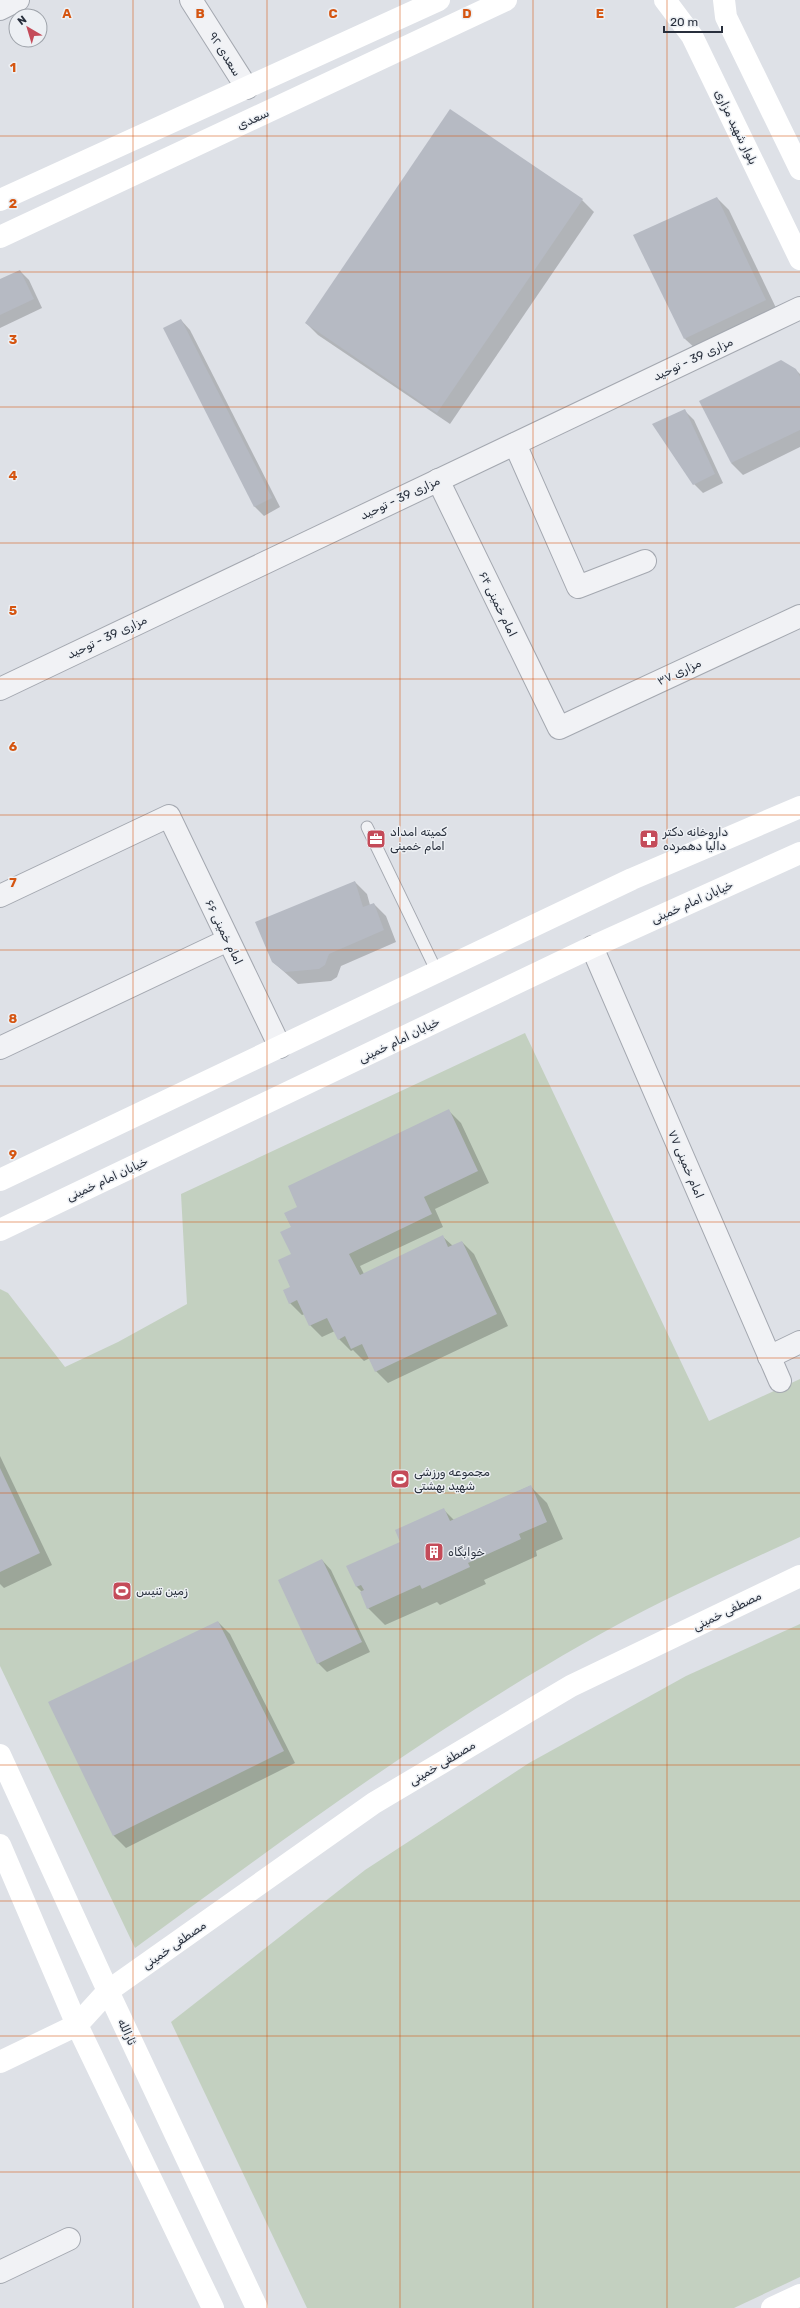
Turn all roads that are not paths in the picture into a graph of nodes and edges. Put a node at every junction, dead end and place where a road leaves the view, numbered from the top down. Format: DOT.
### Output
graph roads {
  1 [pos="18,0"];
  2 [pos="191,0"];
  3 [pos="439,0"];
  4 [pos="506,0"];
  5 [pos="665,0"];
  6 [pos="724,0"];
  7 [pos="0,9"];
  8 [pos="247,88"];
  9 [pos="800,169"];
  10 [pos="0,200"];
  11 [pos="0,237"];
  12 [pos="800,259"];
  13 [pos="800,308"];
  14 [pos="515,444"];
  15 [pos="438,480"];
  16 [pos="645,561"];
  17 [pos="800,616"];
  18 [pos="0,688"];
  19 [pos="559,728"];
  20 [pos="800,807"];
  21 [pos="367,827"];
  22 [pos="800,853"];
  23 [pos="0,896"];
  24 [pos="228,940"];
  25 [pos="592,947"];
  26 [pos="437,972"];
  27 [pos="280,1047"];
  28 [pos="0,1048"];
  29 [pos="0,1180"];
  30 [pos="0,1230"];
  31 [pos="800,1342"];
  32 [pos="769,1357"];
  33 [pos="780,1381"];
  34 [pos="800,1576"];
  35 [pos="0,1755"];
  36 [pos="0,1845"];
  37 [pos="108,1991"];
  38 [pos="77,2025"];
  39 [pos="0,2062"];
  40 [pos="68,2239"];
  41 [pos="0,2272"];
  42 [pos="800,2295"];
  43 [pos="212,2308"];
  44 [pos="257,2308"];
  45 [pos="772,2308"];
  1 -- 7 [label="street"];
  2 -- 8 [label="street, سعدی ۹۲"];
  3 -- 8 [label="main road"];
  4 -- 11 [label="main road, سعدی"];
  5 -- 12 [label="main road, بلوار شهید مزاری"];
  6 -- 9 [label="main road"];
  8 -- 10 [label="main road"];
  13 -- 14 [label="street, مزاری 39 - توحید"];
  14 -- 15 [label="street, مزاری 39 - توحید"];
  14 -- 16 [label="street"];
  15 -- 18 [label="street, مزاری 39 - توحید"];
  15 -- 19 [label="street, امام خمینی ۶۴"];
  17 -- 19 [label="street, مزاری ۳۷"];
  20 -- 26 [label="main road"];
  21 -- 26 [label="lane"];
  22 -- 25 [label="main road, خیابان امام خمینی"];
  23 -- 24 [label="street, امام خمینی ۶۶"];
  24 -- 27 [label="street, امام خمینی ۶۶"];
  24 -- 28 [label="street"];
  25 -- 30 [label="main road, خیابان امام خمینی"];
  25 -- 32 [label="street, امام خمینی ۷۷"];
  26 -- 27 [label="main road"];
  27 -- 29 [label="main road"];
  31 -- 32 [label="street"];
  32 -- 33 [label="street, امام خمینی ۷۷"];
  34 -- 37 [label="main road, مصطفی خمینی"];
  35 -- 37 [label="main road, ثارالله"];
  36 -- 38 [label="main road"];
  37 -- 38 [label="main road, مصطفی خمینی"];
  37 -- 44 [label="main road, ثارالله"];
  38 -- 39 [label="main road"];
  38 -- 43 [label="main road"];
  40 -- 41 [label="street"];
  42 -- 45 [label="main road"];
}
